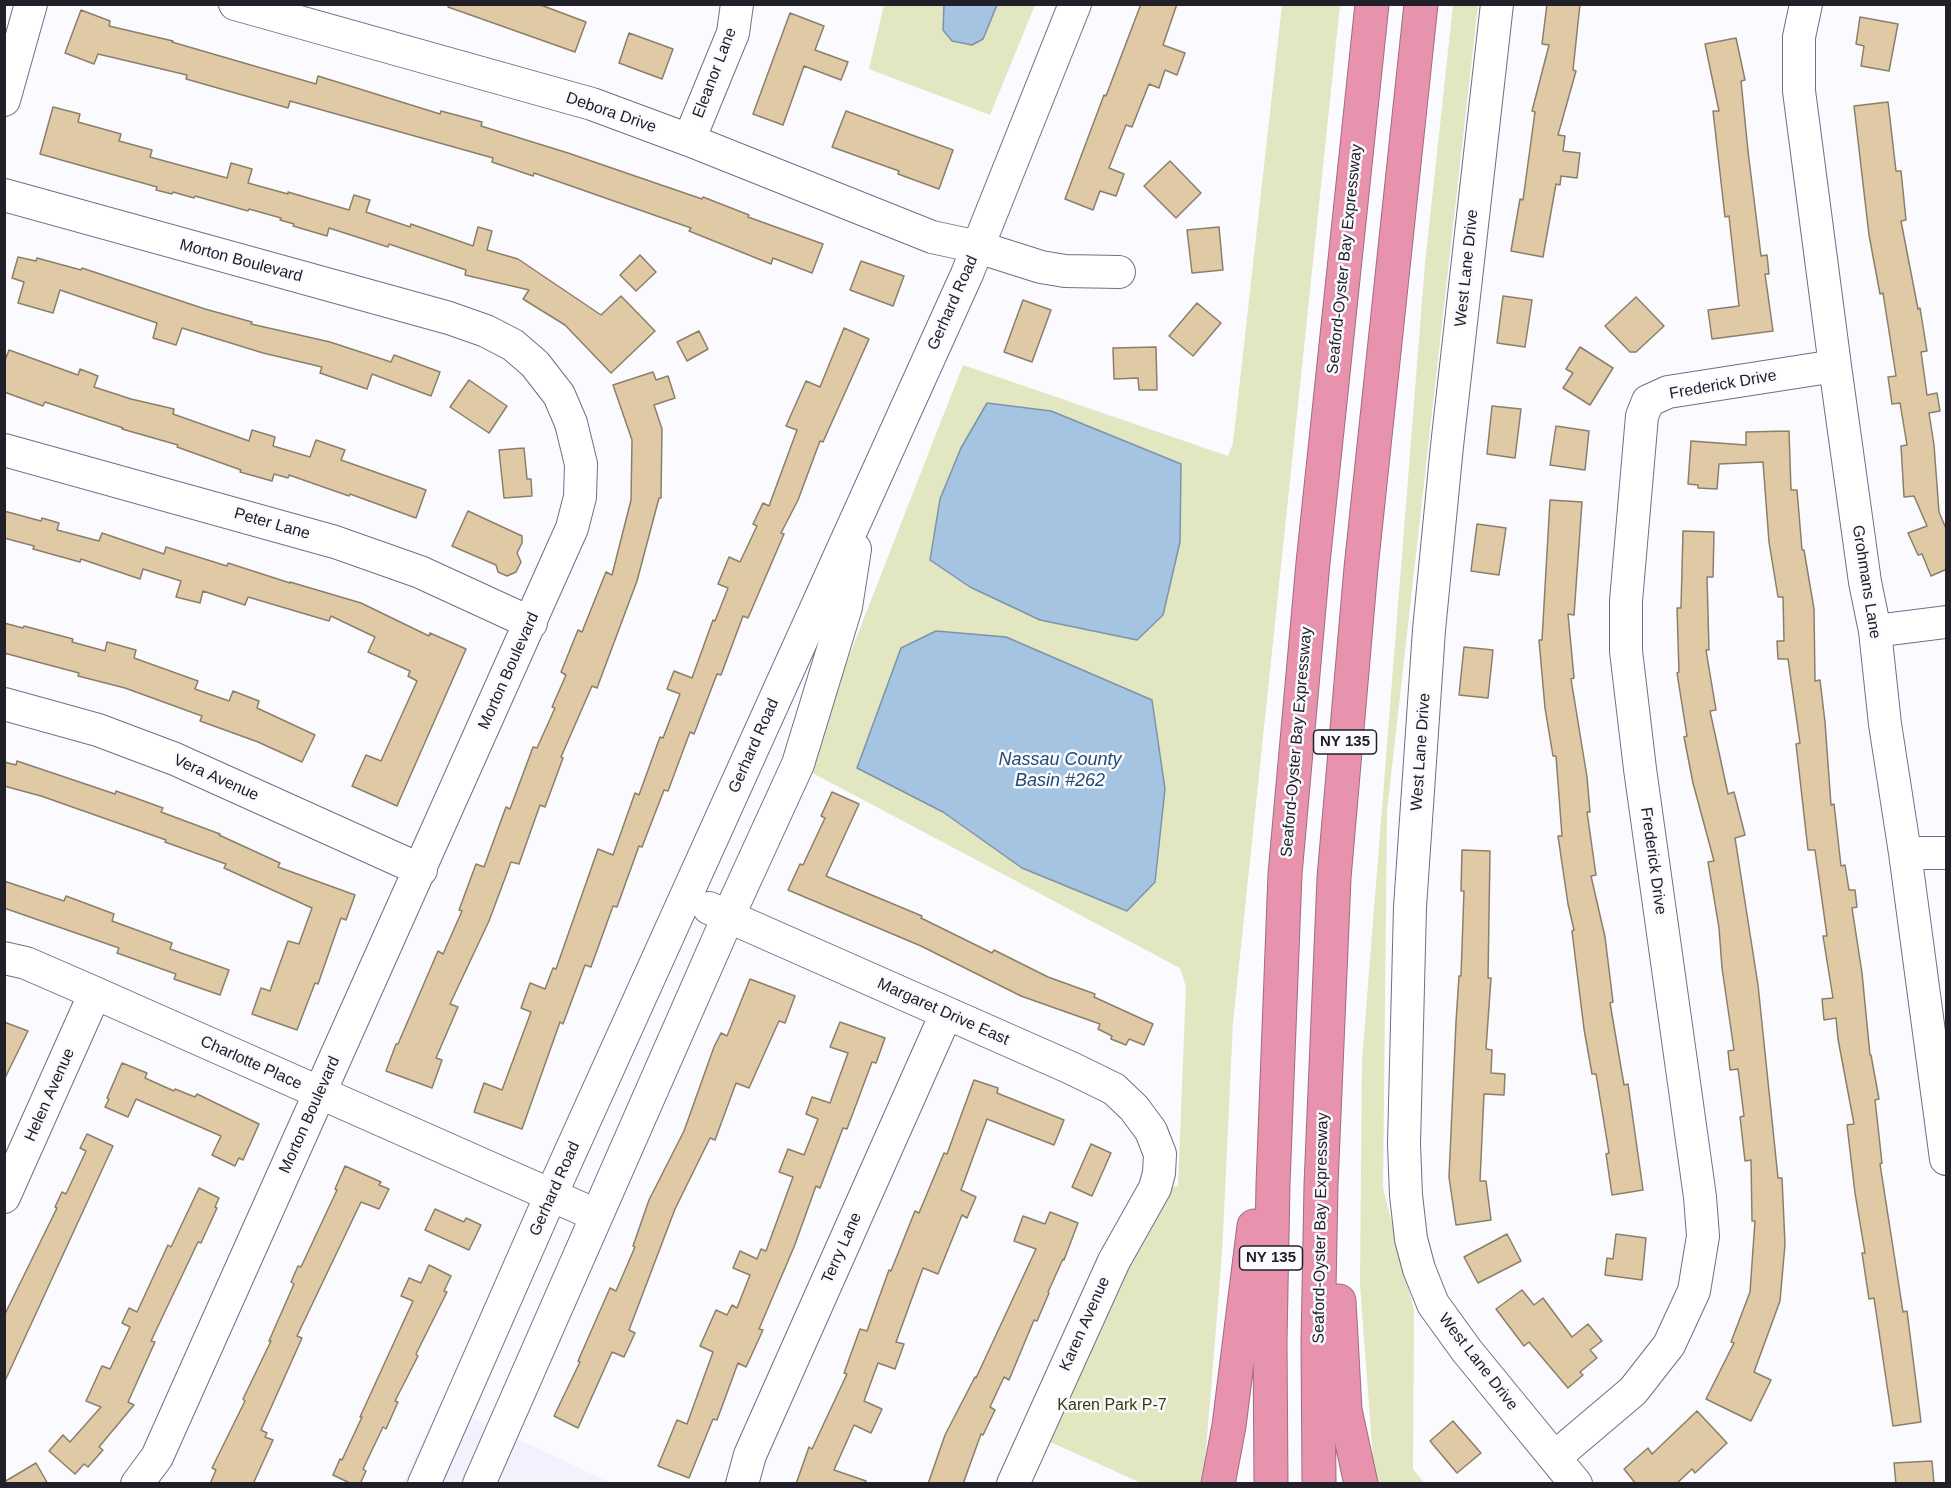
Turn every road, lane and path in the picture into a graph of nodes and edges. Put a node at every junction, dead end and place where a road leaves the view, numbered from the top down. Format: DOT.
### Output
graph roads {
  1 [pos="31,4"];
  2 [pos="235,4"];
  3 [pos="737,4"];
  4 [pos="1076,4"];
  5 [pos="1372,4"];
  6 [pos="1421,4"];
  7 [pos="1497,4"];
  8 [pos="1806,4"];
  9 [pos="4,100"];
  10 [pos="689,140"];
  11 [pos="4,195"];
  12 [pos="978,247"];
  13 [pos="1119,272"];
  14 [pos="1835,366"];
  15 [pos="4,450"];
  16 [pos="860,514"];
  17 [pos="1947,622"];
  18 [pos="531,623"];
  19 [pos="1875,632"];
  20 [pos="4,704"];
  21 [pos="1905,853"];
  22 [pos="1947,853"];
  23 [pos="421,870"];
  24 [pos="687,897"];
  25 [pos="728,917"];
  26 [pos="4,958"];
  27 [pos="96,993"];
  28 [pos="946,1014"];
  29 [pos="1278,1033"];
  30 [pos="1326,1035"];
  31 [pos="320,1094"];
  32 [pos="1947,1159"];
  33 [pos="1159,1167"];
  34 [pos="551,1195"];
  35 [pos="4,1197"];
  36 [pos="596,1215"];
  37 [pos="1555,1457"];
  38 [pos="137,1484"];
  39 [pos="424,1484"];
  40 [pos="478,1484"];
  41 [pos="742,1484"];
  42 [pos="1013,1484"];
  43 [pos="1218,1484"];
  44 [pos="1271,1484"];
  45 [pos="1319,1484"];
  46 [pos="1361,1484"];
  47 [pos="1576,1484"];
  1 -- 9 [label="street"];
  2 -- 10 [label="street, Debora Drive"];
  3 -- 10 [label="street, Eleanor Lane"];
  4 -- 12 [label="street, Gerhard Road"];
  5 -- 29 [label="highway, Seaford-Oyster Bay Expressway / NY 135"];
  6 -- 30 [label="highway, Seaford-Oyster Bay Expressway / NY 135"];
  7 -- 37 [label="street, West Lane Drive"];
  8 -- 14 [label="street, Grohmans Lane"];
  10 -- 12 [label="street, Debora Drive"];
  11 -- 18 [label="street, Morton Boulevard"];
  12 -- 13 [label="street, Debora Drive"];
  12 -- 16 [label="street, Gerhard Road"];
  14 -- 19 [label="street, Grohmans Lane"];
  14 -- 37 [label="street, Frederick Drive"];
  15 -- 18 [label="street, Peter Lane"];
  16 -- 24 [label="street, Gerhard Road"];
  16 -- 25 [label="street"];
  17 -- 19 [label="street"];
  18 -- 23 [label="street, Morton Boulevard"];
  19 -- 21 [label="street, Grohmans Lane"];
  20 -- 23 [label="street, Vera Avenue"];
  21 -- 22 [label="street"];
  21 -- 32 [label="street, Grohmans Lane"];
  23 -- 31 [label="street, Morton Boulevard"];
  24 -- 25 [label="street, Margaret Drive East"];
  24 -- 34 [label="street, Gerhard Road"];
  25 -- 28 [label="street, Margaret Drive East"];
  25 -- 36 [label="street"];
  26 -- 27 [label="street, Charlotte Place"];
  27 -- 31 [label="street, Charlotte Place"];
  27 -- 35 [label="street, Helen Avenue"];
  28 -- 33 [label="street, Margaret Drive East"];
  28 -- 41 [label="street, Terry Lane"];
  29 -- 43 [label="highway"];
  29 -- 44 [label="highway, Seaford-Oyster Bay Expressway / NY 135"];
  30 -- 45 [label="highway, Seaford-Oyster Bay Expressway / NY 135"];
  30 -- 46 [label="highway"];
  31 -- 34 [label="street, Charlotte Place"];
  31 -- 38 [label="street, Morton Boulevard"];
  33 -- 42 [label="street, Karen Avenue"];
  34 -- 36 [label="street, Charlotte Place"];
  34 -- 39 [label="street, Gerhard Road"];
  36 -- 40 [label="street"];
  37 -- 47 [label="street, West Lane Drive"];
}
